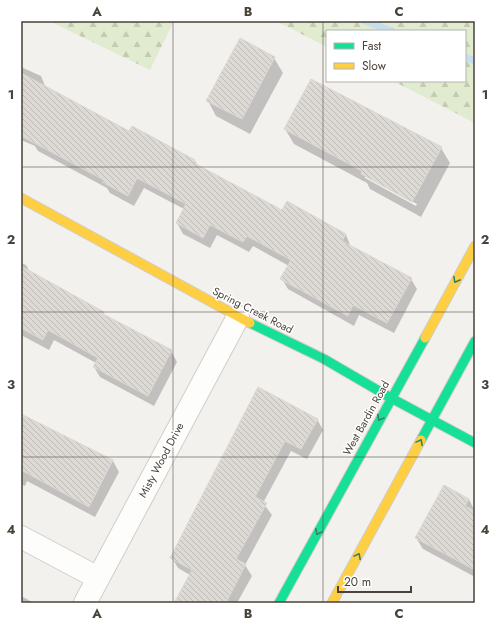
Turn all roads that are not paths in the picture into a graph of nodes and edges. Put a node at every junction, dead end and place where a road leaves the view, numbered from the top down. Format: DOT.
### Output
graph roads {
  1 [pos="21,198"];
  2 [pos="475,246"];
  3 [pos="238,317"];
  4 [pos="475,341"];
  5 [pos="391,398"];
  6 [pos="432,420"];
  7 [pos="475,443"];
  8 [pos="21,537"];
  9 [pos="98,578"];
  10 [pos="85,603"];
  11 [pos="280,603"];
  12 [pos="332,603"];
  1 -- 3 [label="street, Spring Creek Road"];
  2 -- 5 [label="street, West Bardin Road, one-way"];
  3 -- 5 [label="street, Spring Creek Road"];
  3 -- 9 [label="street, Misty Wood Drive"];
  4 -- 6 [label="street"];
  5 -- 6 [label="street, Spring Creek Road"];
  5 -- 11 [label="street, West Bardin Road, one-way"];
  6 -- 7 [label="street, Spring Creek Road"];
  12 -- 6 [label="street, one-way"];
  8 -- 9 [label="street"];
  9 -- 10 [label="street, Misty Wood Drive"];
}
